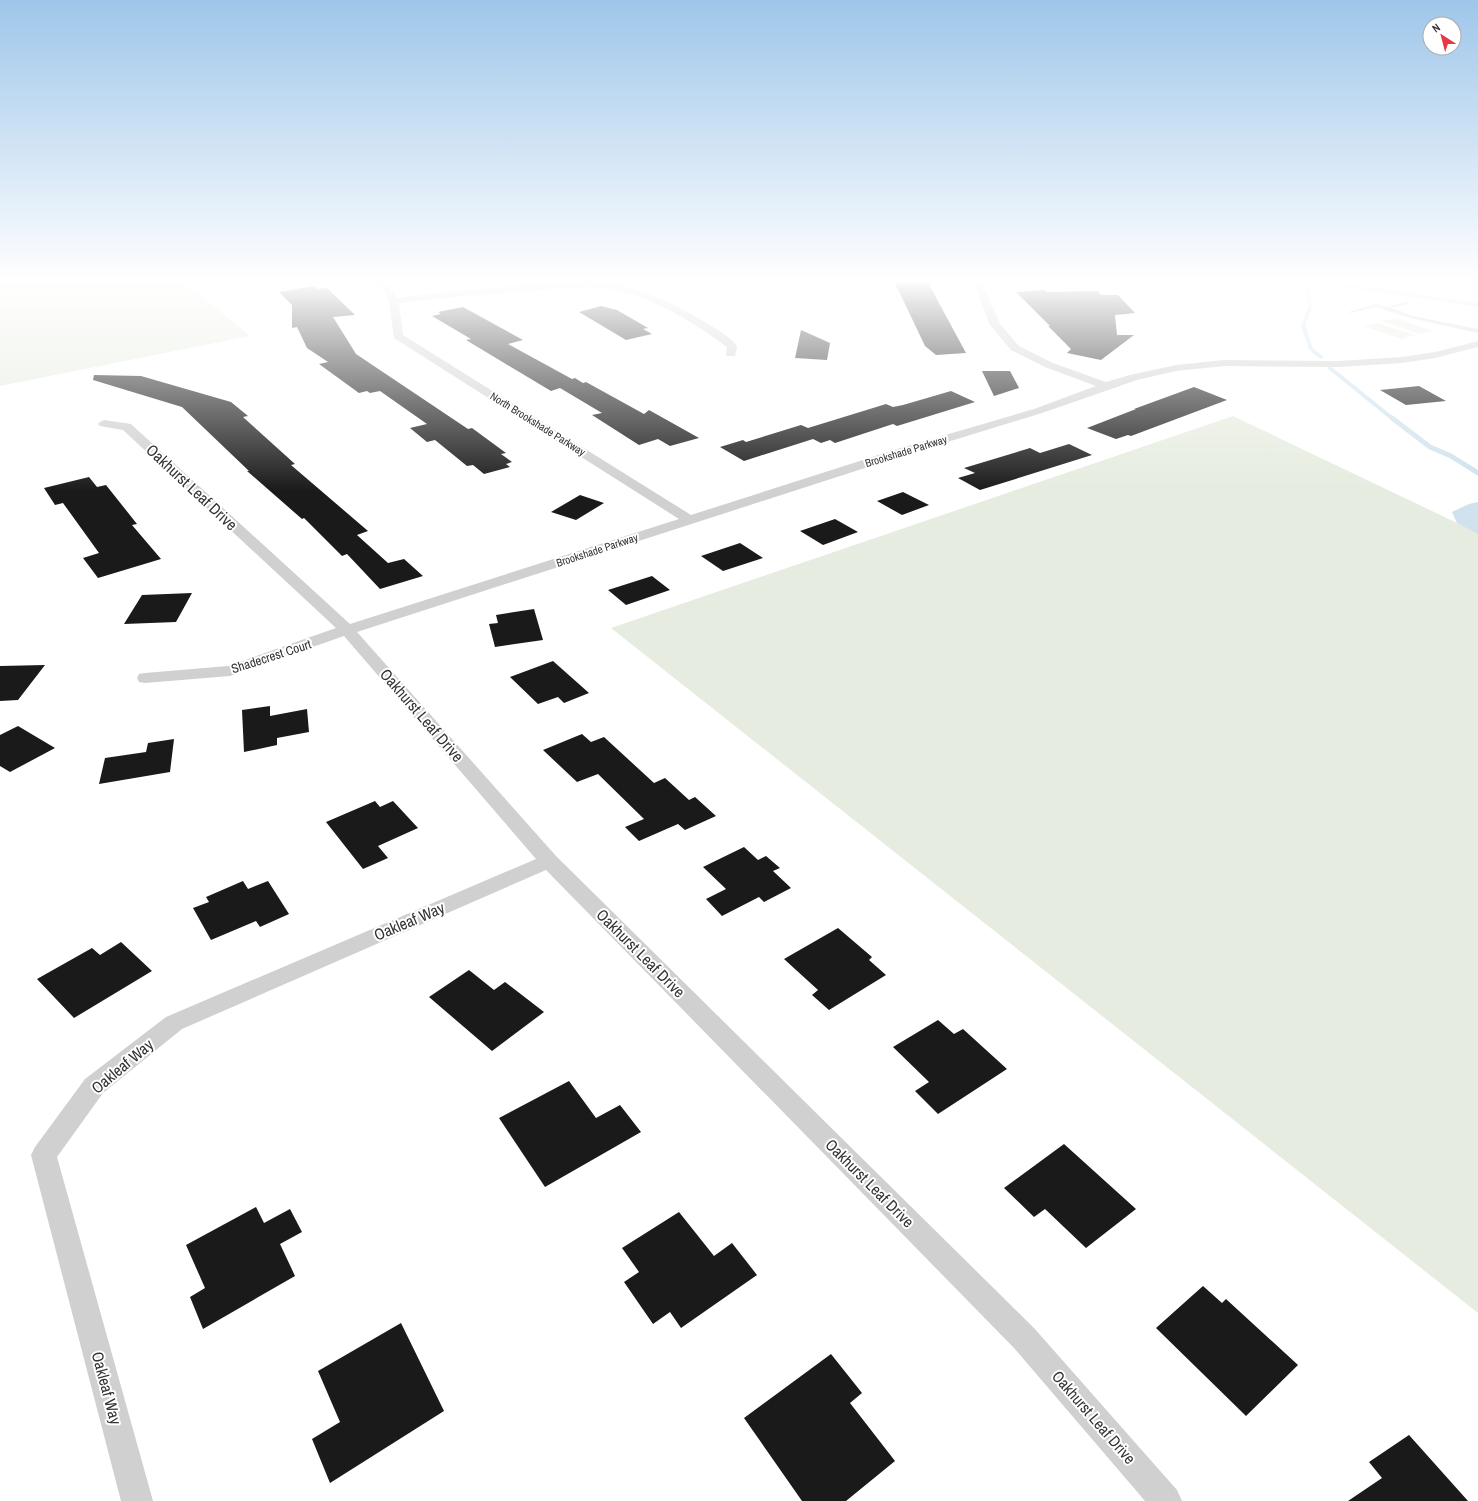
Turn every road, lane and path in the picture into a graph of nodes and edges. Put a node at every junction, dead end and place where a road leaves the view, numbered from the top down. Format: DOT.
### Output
graph roads {
  1 [pos="422,351"];
  2 [pos="1021,351"];
  3 [pos="1450,351"];
  4 [pos="1106,386"];
  5 [pos="104,424"];
  6 [pos="690,520"];
  7 [pos="347,630"];
  8 [pos="145,678"];
  9 [pos="549,861"];
  10 [pos="137,1501"];
  11 [pos="1166,1501"];
  1 -- 6 [label="street, North Brookshade Parkway"];
  2 -- 4 [label="street"];
  3 -- 4 [label="street, Brookshade Parkway"];
  4 -- 6 [label="street, Brookshade Parkway"];
  5 -- 7 [label="street, Oakhurst Leaf Drive"];
  6 -- 7 [label="street, Brookshade Parkway"];
  7 -- 8 [label="street, Shadecrest Court"];
  7 -- 9 [label="street, Oakhurst Leaf Drive"];
  9 -- 10 [label="street, Oakleaf Way"];
  9 -- 11 [label="street, Oakhurst Leaf Drive"];
}
